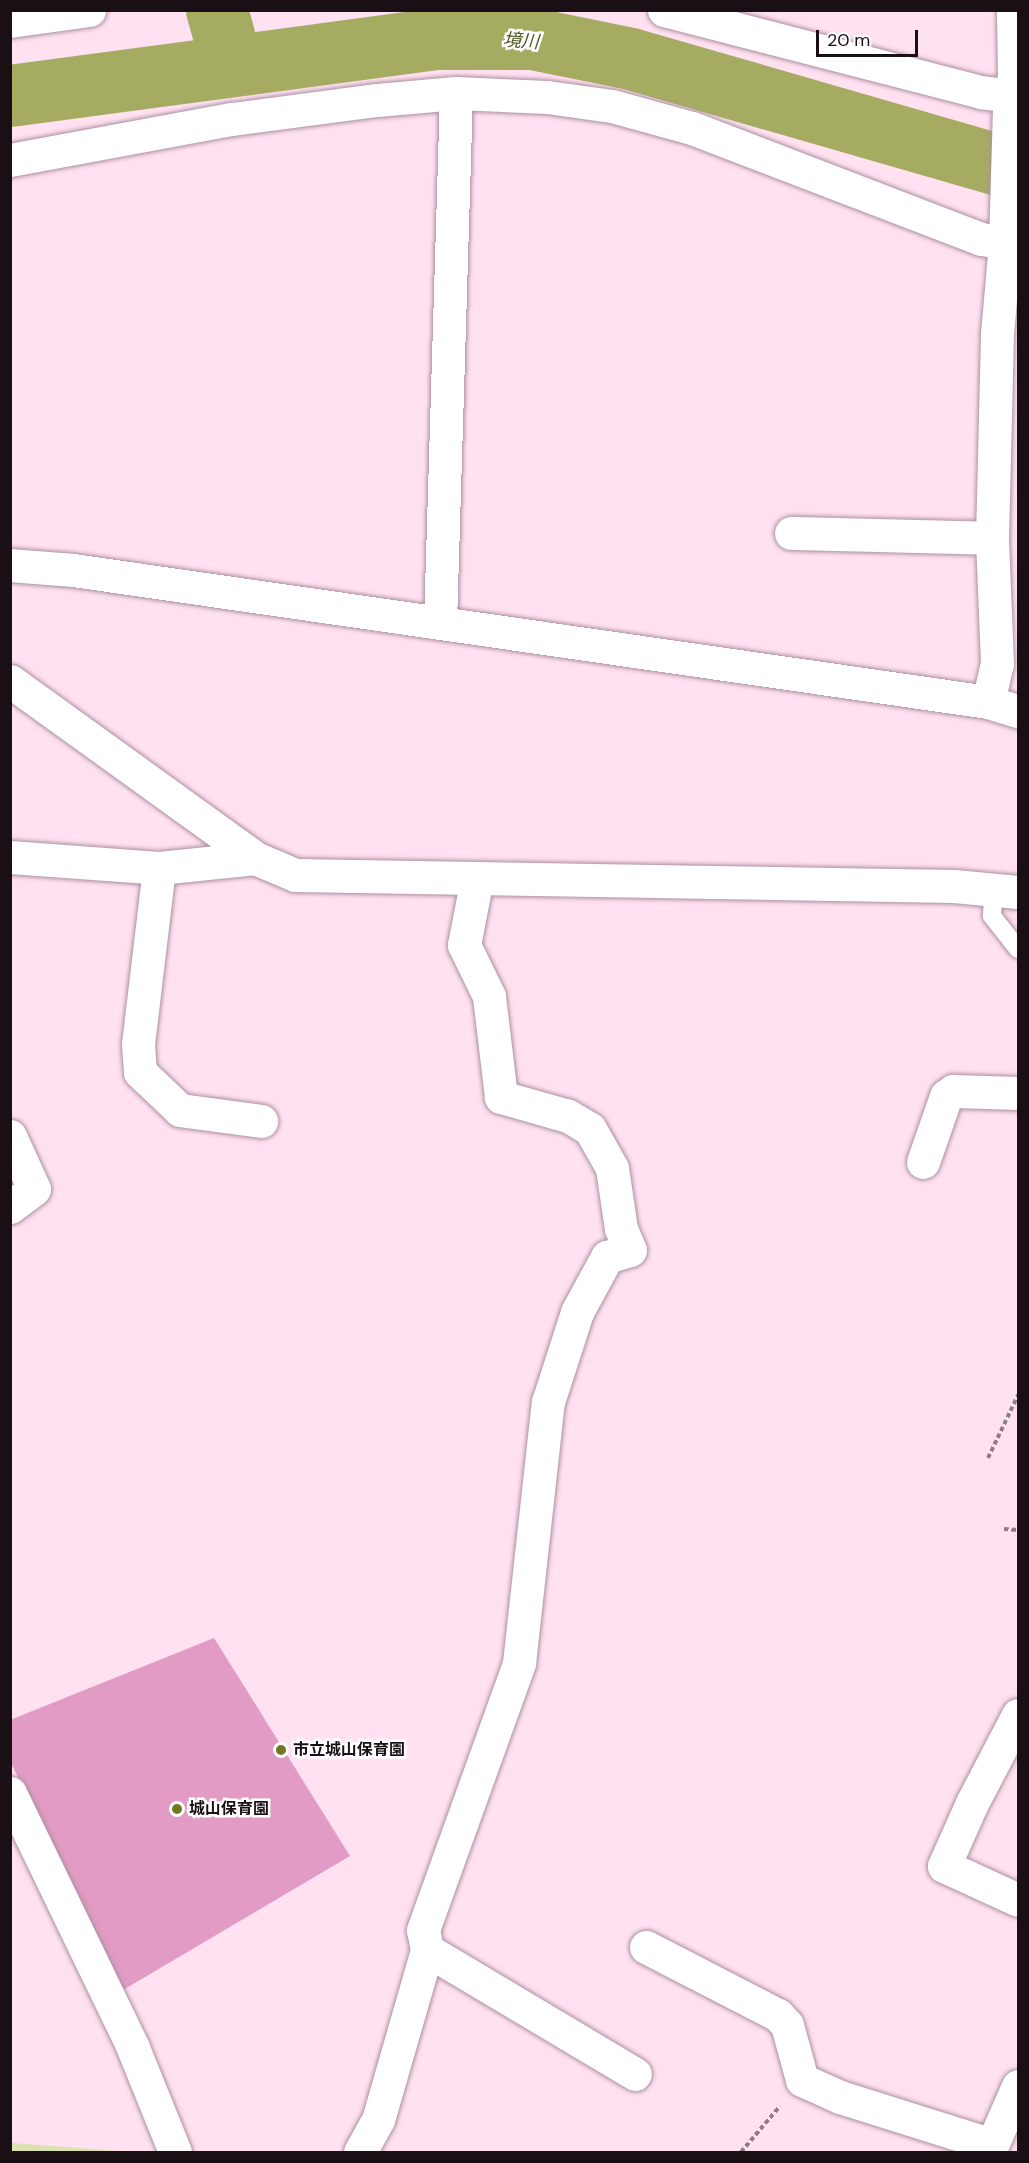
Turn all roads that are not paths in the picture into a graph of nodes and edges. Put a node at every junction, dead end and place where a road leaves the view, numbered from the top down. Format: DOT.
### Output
graph roads {
  1 [pos="89,10"];
  2 [pos="664,10"];
  3 [pos="1013,10"];
  4 [pos="10,21"];
  5 [pos="456,93"];
  6 [pos="1013,101"];
  7 [pos="10,160"];
  8 [pos="1009,239"];
  9 [pos="791,532"];
  10 [pos="992,538"];
  11 [pos="10,565"];
  12 [pos="440,623"];
  13 [pos="10,681"];
  14 [pos="1003,707"];
  15 [pos="10,857"];
  16 [pos="255,858"];
  17 [pos="159,868"];
  18 [pos="477,878"];
  19 [pos="1006,891"];
  20 [pos="1018,949"];
  21 [pos="1018,1093"];
  22 [pos="261,1121"];
  23 [pos="10,1136"];
  24 [pos="923,1162"];
  25 [pos="10,1207"];
  26 [pos="1018,1715"];
  27 [pos="10,1793"];
  28 [pos="1018,1900"];
  29 [pos="646,1947"];
  30 [pos="427,1950"];
  31 [pos="635,2074"];
  32 [pos="1018,2086"];
  33 [pos="991,2149"];
  34 [pos="175,2152"];
  35 [pos="360,2152"];
  1 -- 4 [label="street"];
  2 -- 6 [label="street"];
  3 -- 6 [label="street"];
  5 -- 7 [label="street"];
  5 -- 8 [label="street"];
  5 -- 12 [label="street"];
  6 -- 8 [label="street"];
  8 -- 10 [label="street"];
  9 -- 10 [label="street"];
  10 -- 14 [label="street"];
  11 -- 12 [label="street"];
  12 -- 14 [label="street"];
  13 -- 16 [label="street"];
  15 -- 17 [label="street"];
  16 -- 17 [label="street"];
  16 -- 18 [label="street"];
  17 -- 22 [label="street"];
  18 -- 19 [label="street"];
  18 -- 30 [label="street"];
  19 -- 20 [label="lane"];
  21 -- 24 [label="street"];
  23 -- 25 [label="street"];
  26 -- 28 [label="street"];
  27 -- 34 [label="street"];
  29 -- 33 [label="street"];
  30 -- 31 [label="street"];
  30 -- 35 [label="street"];
  32 -- 33 [label="street"];
}
